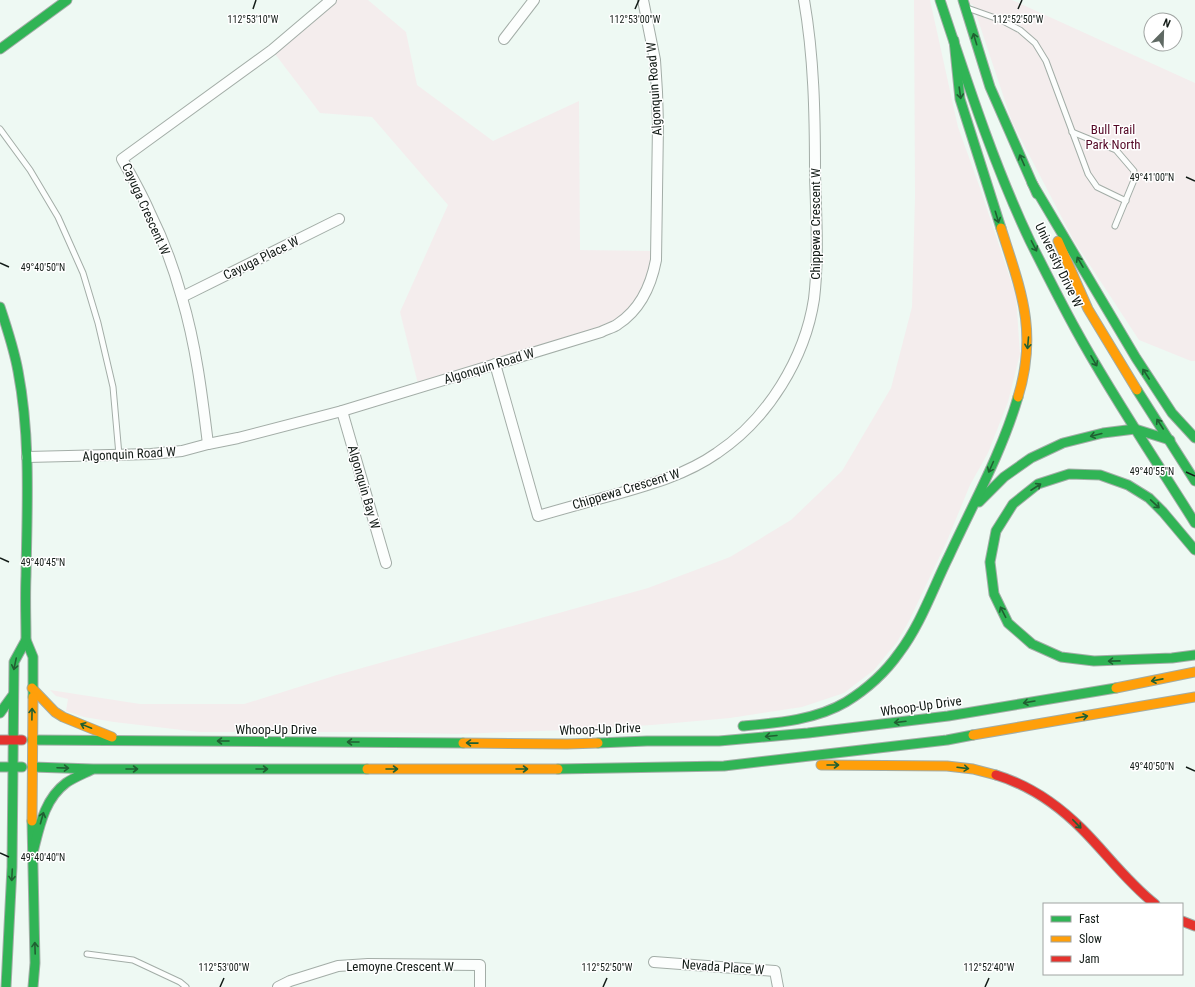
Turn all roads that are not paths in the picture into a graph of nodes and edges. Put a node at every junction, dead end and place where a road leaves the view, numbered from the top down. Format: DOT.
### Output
graph roads {
  1 [pos="67,0"];
  2 [pos="331,0"];
  3 [pos="534,0"];
  4 [pos="643,0"];
  5 [pos="804,0"];
  6 [pos="940,0"];
  7 [pos="964,4"];
  8 [pos="504,39"];
  9 [pos="954,40"];
  10 [pos="0,49"];
  11 [pos="0,129"];
  12 [pos="1072,132"];
  13 [pos="1032,183"];
  14 [pos="1126,201"];
  15 [pos="339,219"];
  16 [pos="1115,226"];
  17 [pos="182,297"];
  18 [pos="0,307"];
  19 [pos="495,364"];
  20 [pos="342,411"];
  21 [pos="1135,429"];
  22 [pos="1195,438"];
  23 [pos="1170,440"];
  24 [pos="208,444"];
  25 [pos="120,456"];
  26 [pos="27,457"];
  27 [pos="1195,481"];
  28 [pos="972,508"];
  29 [pos="1195,523"];
  30 [pos="1195,550"];
  31 [pos="386,563"];
  32 [pos="26,640"];
  33 [pos="1195,655"];
  34 [pos="1195,672"];
  35 [pos="32,688"];
  36 [pos="13,695"];
  37 [pos="1195,697"];
  38 [pos="0,713"];
  39 [pos="730,728"];
  40 [pos="691,732"];
  41 [pos="13,739"];
  42 [pos="0,740"];
  43 [pos="32,740"];
  44 [pos="122,741"];
  45 [pos="567,744"];
  46 [pos="1,752"];
  47 [pos="13,752"];
  48 [pos="13,766"];
  49 [pos="724,766"];
  50 [pos="0,767"];
  51 [pos="32,767"];
  52 [pos="93,769"];
  53 [pos="4,800"];
  54 [pos="12,808"];
  55 [pos="32,856"];
  56 [pos="1154,903"];
  57 [pos="1183,921"];
  58 [pos="1195,926"];
  59 [pos="87,954"];
  60 [pos="654,962"];
  61 [pos="6,987"];
  62 [pos="33,987"];
  63 [pos="186,987"];
  64 [pos="278,987"];
  65 [pos="480,987"];
  66 [pos="778,987"];
  1 -- 10 [label="main road"];
  2 -- 17 [label="street, Cayuga Crescent W"];
  3 -- 8 [label="street"];
  4 -- 19 [label="street, Algonquin Road W"];
  5 -- 19 [label="street, Chippewa Crescent W"];
  6 -- 9 [label="main road, University Drive W"];
  7 -- 12 [label="lane"];
  13 -- 7 [label="main road, University Drive W, one-way"];
  9 -- 21 [label="main road, University Drive W, one-way"];
  9 -- 28 [label="main road, one-way"];
  11 -- 25 [label="lane"];
  12 -- 14 [label="lane"];
  12 -- 14 [label="lane"];
  22 -- 13 [label="main road, one-way"];
  23 -- 13 [label="main road, University Drive W, one-way"];
  14 -- 16 [label="lane"];
  15 -- 17 [label="street, Cayuga Place W"];
  17 -- 24 [label="street, Cayuga Crescent W"];
  18 -- 26 [label="main road"];
  19 -- 20 [label="street, Algonquin Road W"];
  20 -- 24 [label="street, Algonquin Road W"];
  20 -- 31 [label="street, Algonquin Bay W"];
  21 -- 23 [label="main road"];
  21 -- 28 [label="main road, one-way"];
  21 -- 29 [label="main road, University Drive W"];
  23 -- 27 [label="main road, University Drive W"];
  24 -- 25 [label="street, Algonquin Road W"];
  25 -- 26 [label="street, Algonquin Road W"];
  26 -- 32 [label="main road"];
  28 -- 39 [label="main road"];
  33 -- 30 [label="main road, one-way"];
  32 -- 35 [label="main road"];
  32 -- 36 [label="main road, one-way"];
  34 -- 45 [label="main road, Whoop-Up Drive, one-way"];
  43 -- 35 [label="main road, one-way"];
  44 -- 35 [label="main road, one-way"];
  36 -- 38 [label="main road"];
  36 -- 41 [label="main road"];
  49 -- 37 [label="main road, one-way"];
  40 -- 45 [label="main road"];
  41 -- 42 [label="main road, Whoop-Up Drive"];
  41 -- 43 [label="main road, Whoop-Up Drive"];
  41 -- 47 [label="main road"];
  43 -- 44 [label="main road, Whoop-Up Drive"];
  43 -- 47 [label="main road"];
  43 -- 51 [label="main road"];
  45 -- 44 [label="main road, Whoop-Up Drive, one-way"];
  46 -- 47 [label="main road"];
  47 -- 48 [label="main road"];
  48 -- 50 [label="main road"];
  48 -- 51 [label="main road"];
  48 -- 54 [label="main road"];
  52 -- 49 [label="main road, one-way"];
  49 -- 56 [label="main road, one-way"];
  51 -- 52 [label="main road, one-way"];
  51 -- 55 [label="main road"];
  55 -- 52 [label="main road, one-way"];
  53 -- 54 [label="main road"];
  54 -- 61 [label="main road, one-way"];
  62 -- 55 [label="main road, one-way"];
  57 -- 58 [label="main road"];
  59 -- 63 [label="lane"];
  60 -- 66 [label="street, Nevada Place W"];
  64 -- 65 [label="street, Lemoyne Crescent W"];
}
